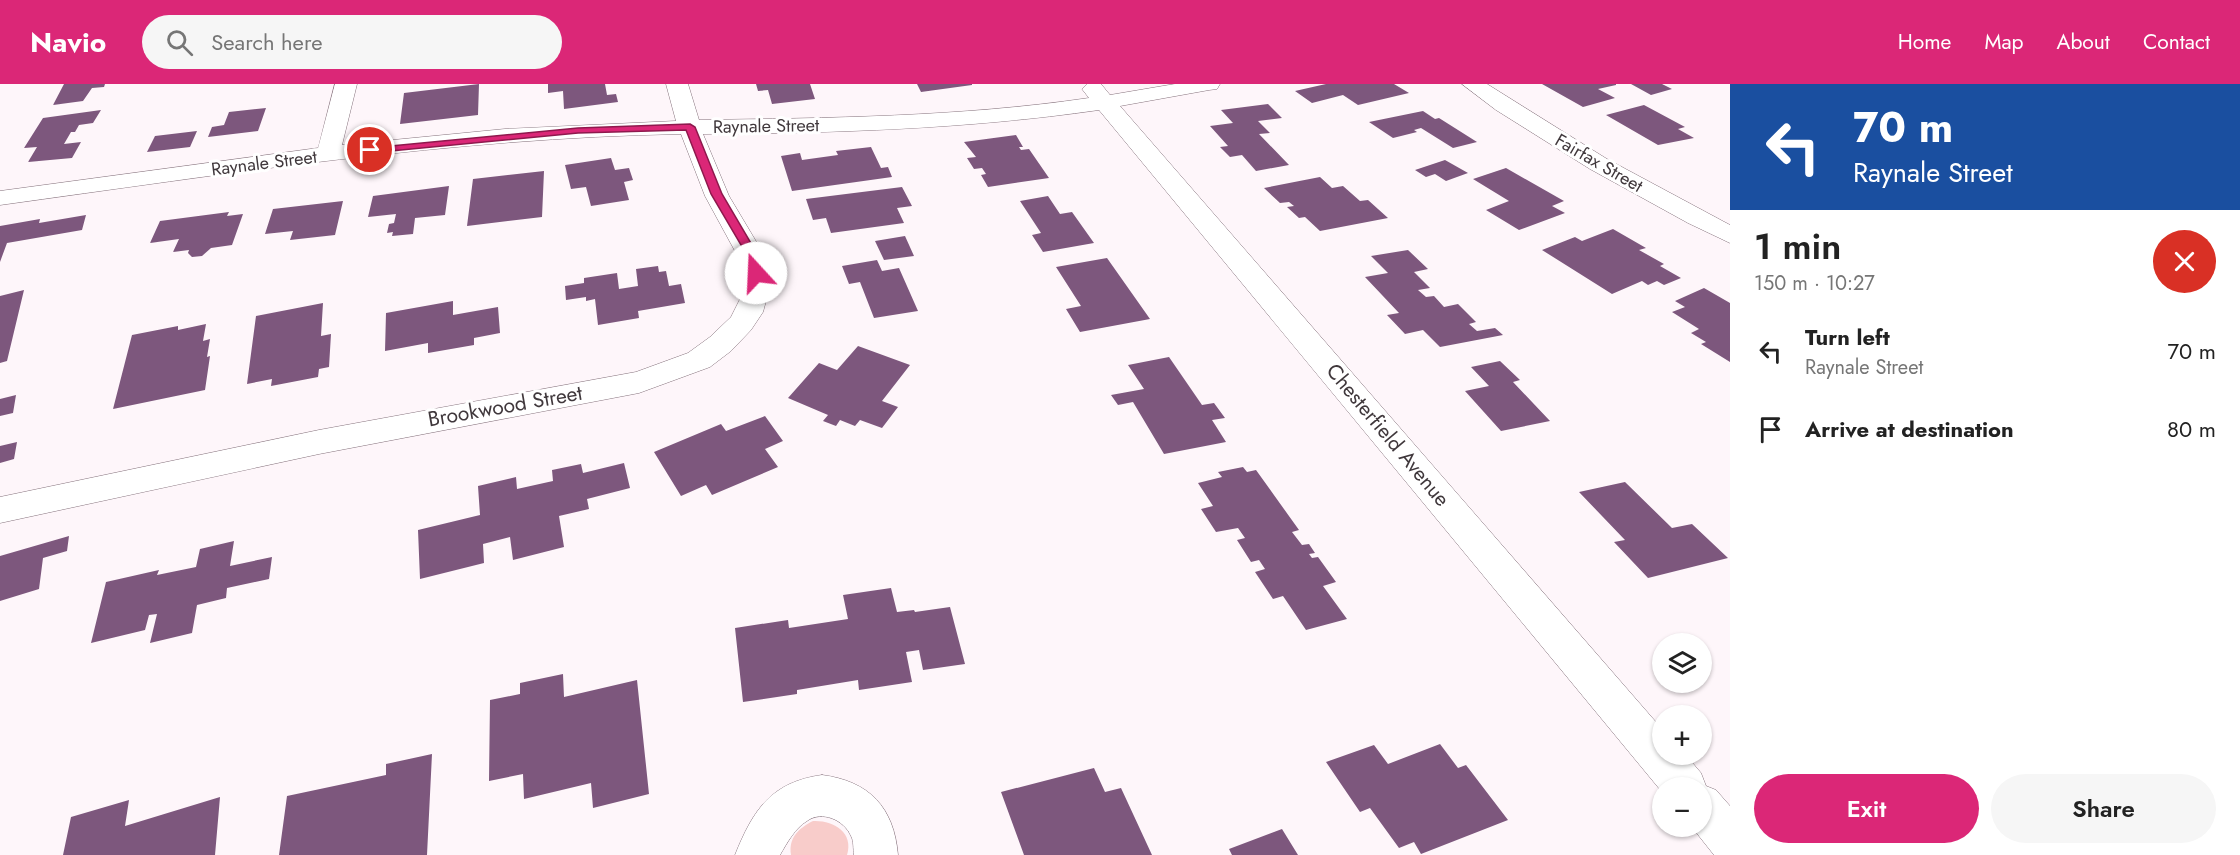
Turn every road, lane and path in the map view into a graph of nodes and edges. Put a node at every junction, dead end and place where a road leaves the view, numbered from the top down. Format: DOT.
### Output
graph roads {
  1 [pos="346,84"];
  2 [pos="677,84"];
  3 [pos="1209,84"];
  4 [pos="1473,84"];
  5 [pos="1097,94"];
  6 [pos="690,127"];
  7 [pos="328,155"];
  8 [pos="0,198"];
  9 [pos="1730,235"];
  10 [pos="0,510"];
  11 [pos="1677,777"];
  12 [pos="1712,818"];
  13 [pos="1730,840"];
  14 [pos="757,855"];
  15 [pos="876,855"];
  1 -- 7 [label="street"];
  2 -- 6 [label="street, Brookwood Street"];
  3 -- 5 [label="street, Raynale Street"];
  4 -- 9 [label="street, Fairfax Street"];
  5 -- 6 [label="street, Raynale Street"];
  5 -- 11 [label="street, Chesterfield Avenue"];
  6 -- 7 [label="street, Raynale Street"];
  6 -- 10 [label="street, Brookwood Street"];
  7 -- 8 [label="street, Raynale Street"];
  12 -- 13 [label="street"];
  14 -- 15 [label="street"];
}
